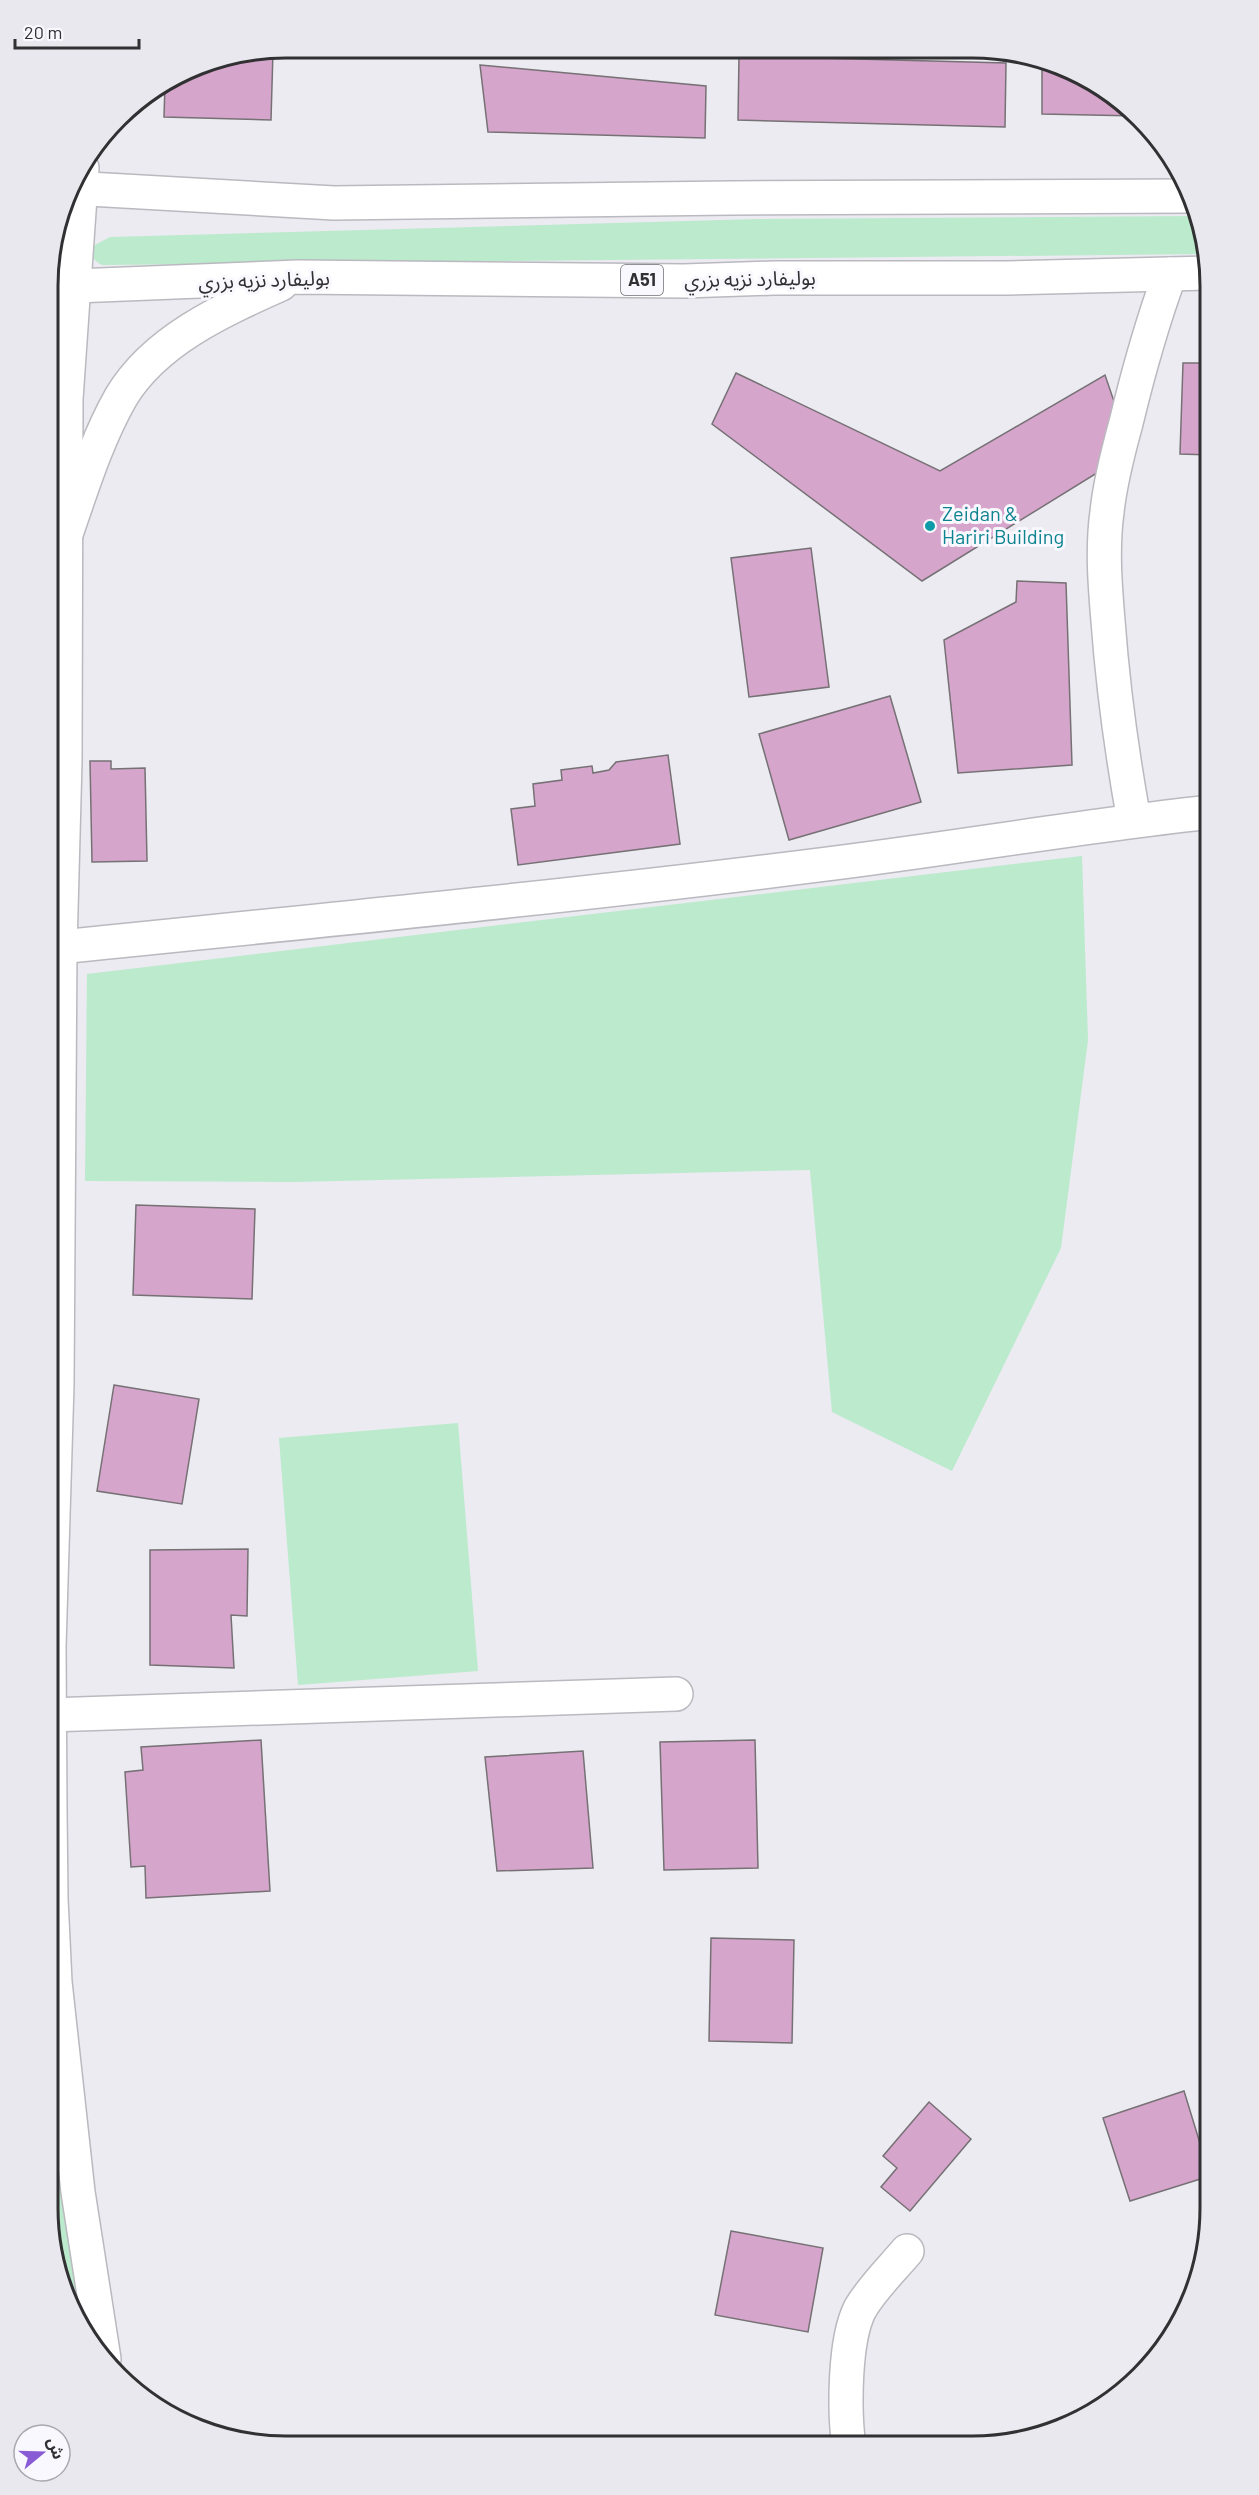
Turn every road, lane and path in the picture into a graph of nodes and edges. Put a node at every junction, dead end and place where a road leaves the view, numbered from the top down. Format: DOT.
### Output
graph roads {
  1 [pos="84,182"];
  2 [pos="1182,196"];
  3 [pos="75,202"];
  4 [pos="1200,273"];
  5 [pos="1170,274"];
  6 [pos="298,277"];
  7 [pos="62,287"];
  8 [pos="66,534"];
  9 [pos="1200,813"];
  10 [pos="1134,820"];
  11 [pos="60,947"];
  12 [pos="58,1238"];
  13 [pos="676,1694"];
  14 [pos="58,1715"];
  15 [pos="58,2009"];
  16 [pos="907,2251"];
  17 [pos="101,2340"];
  18 [pos="849,2436"];
  1 -- 2 [label="main road"];
  3 -- 7 [label="main road"];
  4 -- 5 [label="main road, بوليفارد نزيه بزري / A51"];
  5 -- 6 [label="main road, بوليفارد نزيه بزري / A51"];
  5 -- 10 [label="main road"];
  6 -- 7 [label="main road, بوليفارد نزيه بزري / A51"];
  6 -- 8 [label="main road"];
  7 -- 8 [label="main road"];
  8 -- 11 [label="main road"];
  9 -- 10 [label="main road"];
  10 -- 11 [label="main road"];
  11 -- 12 [label="main road"];
  13 -- 14 [label="main road"];
  15 -- 17 [label="main road"];
  16 -- 18 [label="main road"];
}
